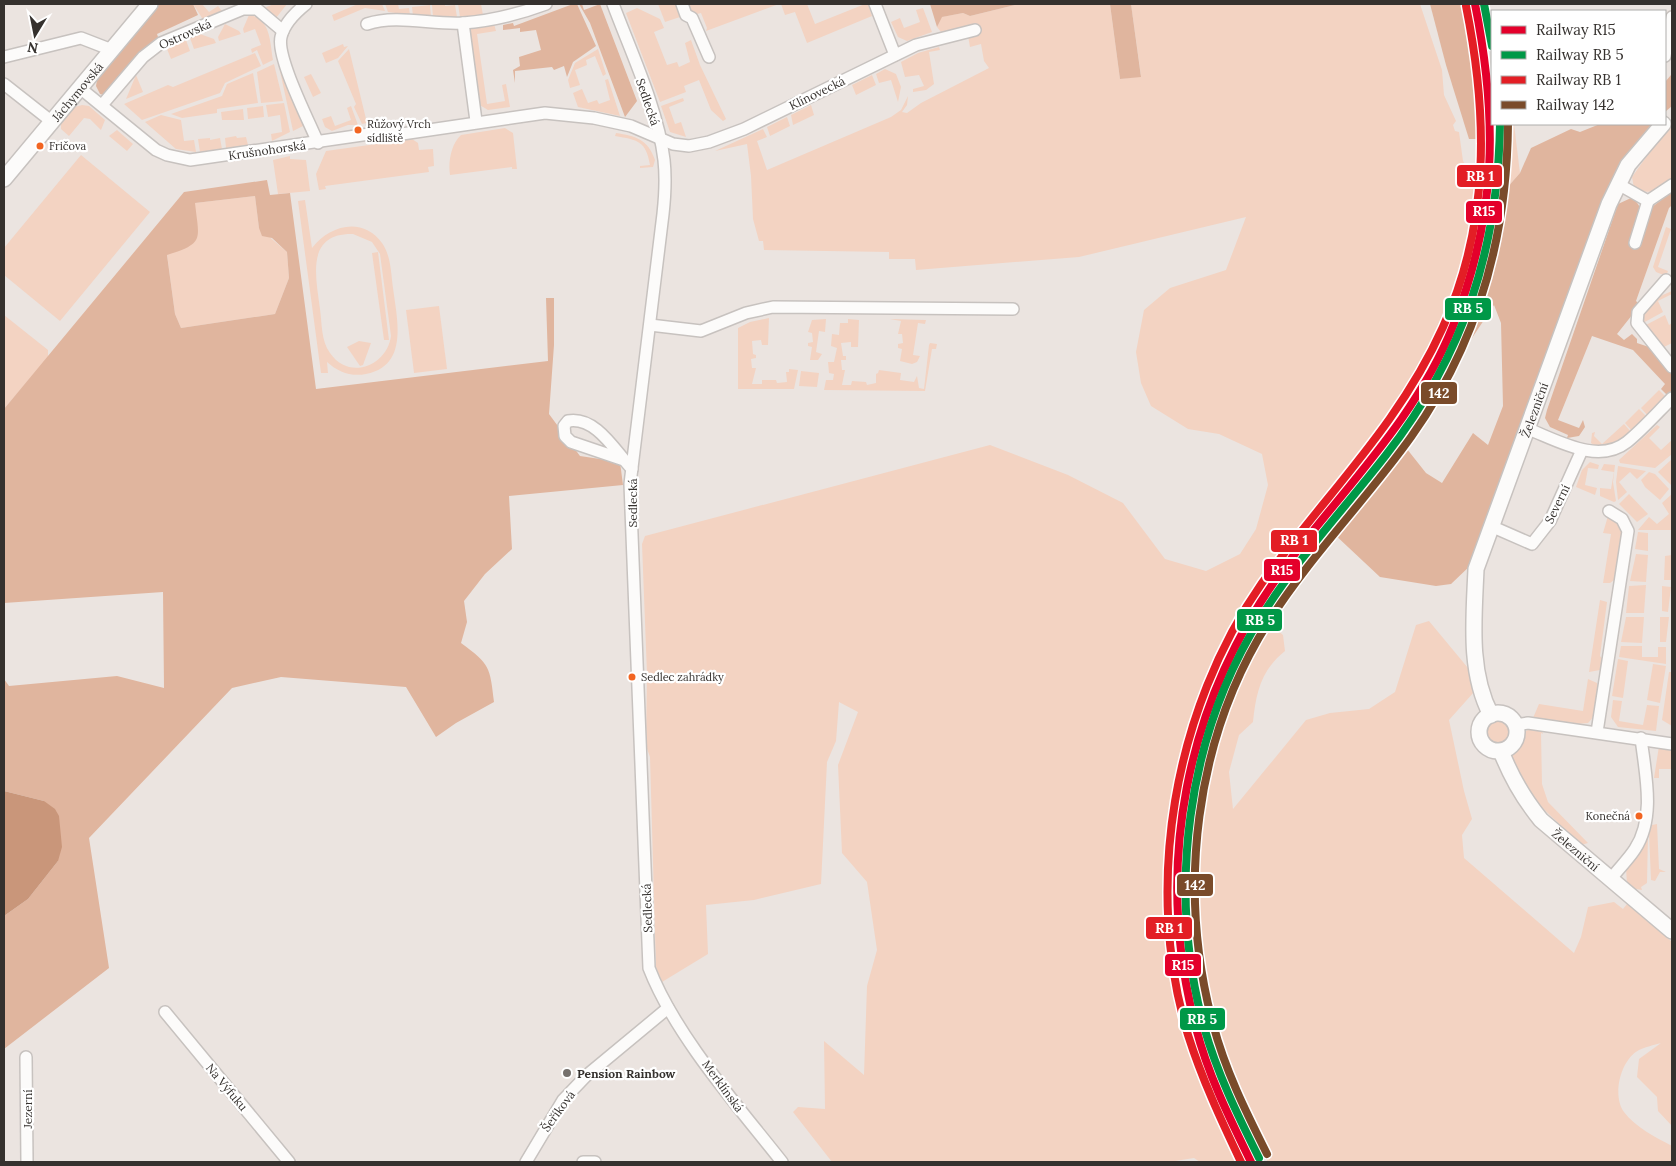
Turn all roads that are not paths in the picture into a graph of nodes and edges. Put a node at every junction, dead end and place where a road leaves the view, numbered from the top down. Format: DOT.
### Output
graph roads {
  1 [pos="150,4"];
  2 [pos="306,4"];
  3 [pos="546,4"];
  4 [pos="613,4"];
  5 [pos="682,4"];
  6 [pos="875,4"];
  7 [pos="1672,17"];
  8 [pos="463,23"];
  9 [pos="367,24"];
  10 [pos="974,30"];
  11 [pos="283,31"];
  12 [pos="112,50"];
  13 [pos="1666,50"];
  14 [pos="895,55"];
  15 [pos="709,57"];
  16 [pos="4,58"];
  17 [pos="4,84"];
  18 [pos="80,88"];
  19 [pos="102,105"];
  20 [pos="52,121"];
  21 [pos="476,121"];
  22 [pos="1662,125"];
  23 [pos="660,137"];
  24 [pos="318,143"];
  25 [pos="4,179"];
  26 [pos="1618,184"];
  27 [pos="1672,186"];
  28 [pos="1648,201"];
  29 [pos="1635,243"];
  30 [pos="1666,280"];
  31 [pos="1013,309"];
  32 [pos="650,325"];
  33 [pos="1672,367"];
  34 [pos="1672,398"];
  35 [pos="1528,429"];
  36 [pos="1582,450"];
  37 [pos="624,460"];
  38 [pos="632,469"];
  39 [pos="1609,511"];
  40 [pos="1493,527"];
  41 [pos="1491,715"];
  42 [pos="1516,725"];
  43 [pos="1597,732"];
  44 [pos="1641,738"];
  45 [pos="1672,744"];
  46 [pos="1501,751"];
  47 [pos="1610,880"];
  48 [pos="1672,931"];
  49 [pos="668,1008"];
  50 [pos="165,1012"];
  51 [pos="26,1057"];
  52 [pos="27,1162"];
  53 [pos="289,1162"];
  54 [pos="526,1162"];
  55 [pos="583,1162"];
  56 [pos="595,1162"];
  57 [pos="782,1162"];
  1 -- 12 [label="street, Jáchymovská"];
  2 -- 11 [label="street"];
  3 -- 8 [label="street"];
  4 -- 23 [label="street, Sedlecká"];
  5 -- 15 [label="street"];
  6 -- 14 [label="street"];
  7 -- 13 [label="street"];
  8 -- 9 [label="street"];
  8 -- 21 [label="street"];
  10 -- 14 [label="street, Klínovecká"];
  11 -- 19 [label="street, Ostrovská"];
  11 -- 24 [label="street"];
  12 -- 16 [label="street"];
  12 -- 18 [label="street, Jáchymovská"];
  14 -- 23 [label="street, Klínovecká"];
  17 -- 20 [label="street"];
  18 -- 19 [label="street, Krušnohorská"];
  18 -- 20 [label="street, Jáchymovská"];
  19 -- 24 [label="street, Krušnohorská"];
  20 -- 25 [label="street, Jáchymovská"];
  21 -- 23 [label="street, Krušnohorská"];
  21 -- 24 [label="street, Krušnohorská"];
  22 -- 26 [label="street, Železniční"];
  23 -- 32 [label="street, Sedlecká"];
  26 -- 28 [label="street"];
  26 -- 35 [label="street, Železniční"];
  27 -- 28 [label="street"];
  28 -- 29 [label="street"];
  30 -- 33 [label="street"];
  31 -- 32 [label="street"];
  32 -- 38 [label="street, Sedlecká"];
  34 -- 36 [label="street"];
  35 -- 36 [label="street"];
  35 -- 40 [label="street, Železniční"];
  36 -- 40 [label="street, Severní"];
  37 -- 37 [label="street"];
  37 -- 38 [label="street"];
  38 -- 49 [label="street, Sedlecká"];
  39 -- 43 [label="street"];
  40 -- 41 [label="street, Železniční"];
  41 -- 42 [label="street"];
  41 -- 46 [label="street"];
  42 -- 43 [label="street"];
  42 -- 46 [label="street"];
  43 -- 44 [label="street"];
  44 -- 45 [label="street"];
  44 -- 47 [label="street"];
  46 -- 47 [label="street, Železniční"];
  47 -- 48 [label="street, Železniční"];
  49 -- 54 [label="street, Šeříková"];
  49 -- 57 [label="street, Merklínská"];
  50 -- 53 [label="street, Na Výfuku"];
  51 -- 52 [label="street, Jezerní"];
  55 -- 56 [label="street"];
}
